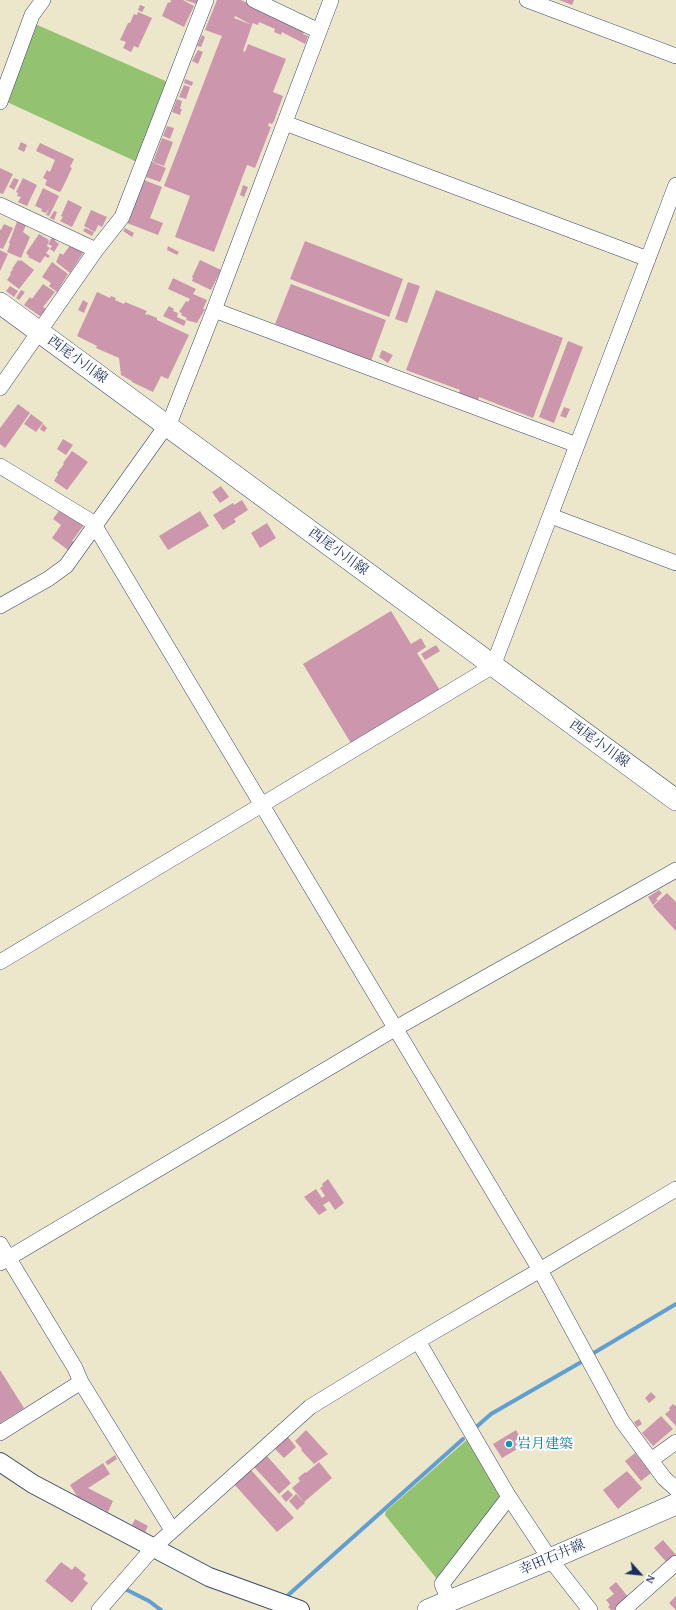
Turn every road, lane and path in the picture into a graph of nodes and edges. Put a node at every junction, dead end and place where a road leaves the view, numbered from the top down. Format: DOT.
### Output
graph roads {
  1 [pos="43,0"];
  2 [pos="206,0"];
  3 [pos="254,0"];
  4 [pos="331,0"];
  5 [pos="527,0"];
  6 [pos="319,31"];
  7 [pos="676,56"];
  8 [pos="0,102"];
  9 [pos="284,123"];
  10 [pos="676,185"];
  11 [pos="0,205"];
  12 [pos="96,250"];
  13 [pos="648,259"];
  14 [pos="0,303"];
  15 [pos="214,310"];
  16 [pos="40,332"];
  17 [pos="0,388"];
  18 [pos="167,427"];
  19 [pos="577,445"];
  20 [pos="0,466"];
  21 [pos="551,516"];
  22 [pos="95,526"];
  23 [pos="676,563"];
  24 [pos="0,606"];
  25 [pos="493,666"];
  26 [pos="676,800"];
  27 [pos="263,805"];
  28 [pos="676,870"];
  29 [pos="0,962"];
  30 [pos="396,1028"];
  31 [pos="676,1189"];
  32 [pos="0,1244"];
  33 [pos="4,1261"];
  34 [pos="540,1270"];
  35 [pos="418,1341"];
  36 [pos="82,1382"];
  37 [pos="0,1433"];
  38 [pos="676,1442"];
  39 [pos="651,1460"];
  40 [pos="0,1462"];
  41 [pos="676,1489"];
  42 [pos="509,1497"];
  43 [pos="676,1504"];
  44 [pos="172,1530"];
  45 [pos="153,1548"];
  46 [pos="550,1559"];
  47 [pos="676,1564"];
  48 [pos="449,1602"];
  49 [pos="99,1610"];
  50 [pos="300,1610"];
  51 [pos="428,1610"];
  52 [pos="590,1610"];
  53 [pos="623,1610"];
  1 -- 8 [label="street"];
  2 -- 12 [label="street"];
  3 -- 6 [label="street"];
  4 -- 6 [label="street"];
  5 -- 7 [label="street"];
  6 -- 9 [label="street"];
  9 -- 13 [label="street"];
  9 -- 15 [label="street"];
  10 -- 13 [label="street"];
  11 -- 12 [label="street"];
  12 -- 16 [label="street"];
  13 -- 19 [label="street"];
  14 -- 16 [label="main road, 西尾小川線"];
  15 -- 18 [label="street"];
  15 -- 19 [label="street"];
  16 -- 17 [label="street"];
  16 -- 18 [label="main road, 西尾小川線"];
  18 -- 22 [label="street"];
  18 -- 25 [label="main road, 西尾小川線"];
  19 -- 21 [label="street"];
  20 -- 22 [label="street"];
  21 -- 23 [label="street"];
  21 -- 25 [label="street"];
  22 -- 24 [label="street"];
  22 -- 27 [label="street"];
  25 -- 26 [label="main road, 西尾小川線"];
  25 -- 27 [label="street"];
  27 -- 29 [label="street"];
  27 -- 30 [label="street"];
  28 -- 30 [label="street"];
  30 -- 33 [label="street"];
  30 -- 34 [label="street"];
  31 -- 34 [label="street"];
  32 -- 33 [label="street"];
  33 -- 36 [label="street"];
  34 -- 35 [label="street"];
  34 -- 39 [label="street"];
  35 -- 42 [label="street"];
  35 -- 44 [label="street"];
  36 -- 37 [label="street"];
  36 -- 44 [label="street"];
  38 -- 39 [label="street"];
  39 -- 41 [label="street"];
  40 -- 45 [label="street"];
  42 -- 46 [label="street"];
  42 -- 48 [label="street"];
  43 -- 46 [label="main road, 幸田石井線"];
  44 -- 45 [label="street"];
  45 -- 49 [label="street"];
  45 -- 50 [label="street"];
  46 -- 48 [label="main road, 幸田石井線"];
  46 -- 52 [label="street"];
  47 -- 53 [label="street"];
  48 -- 51 [label="main road, 幸田石井線"];
}
